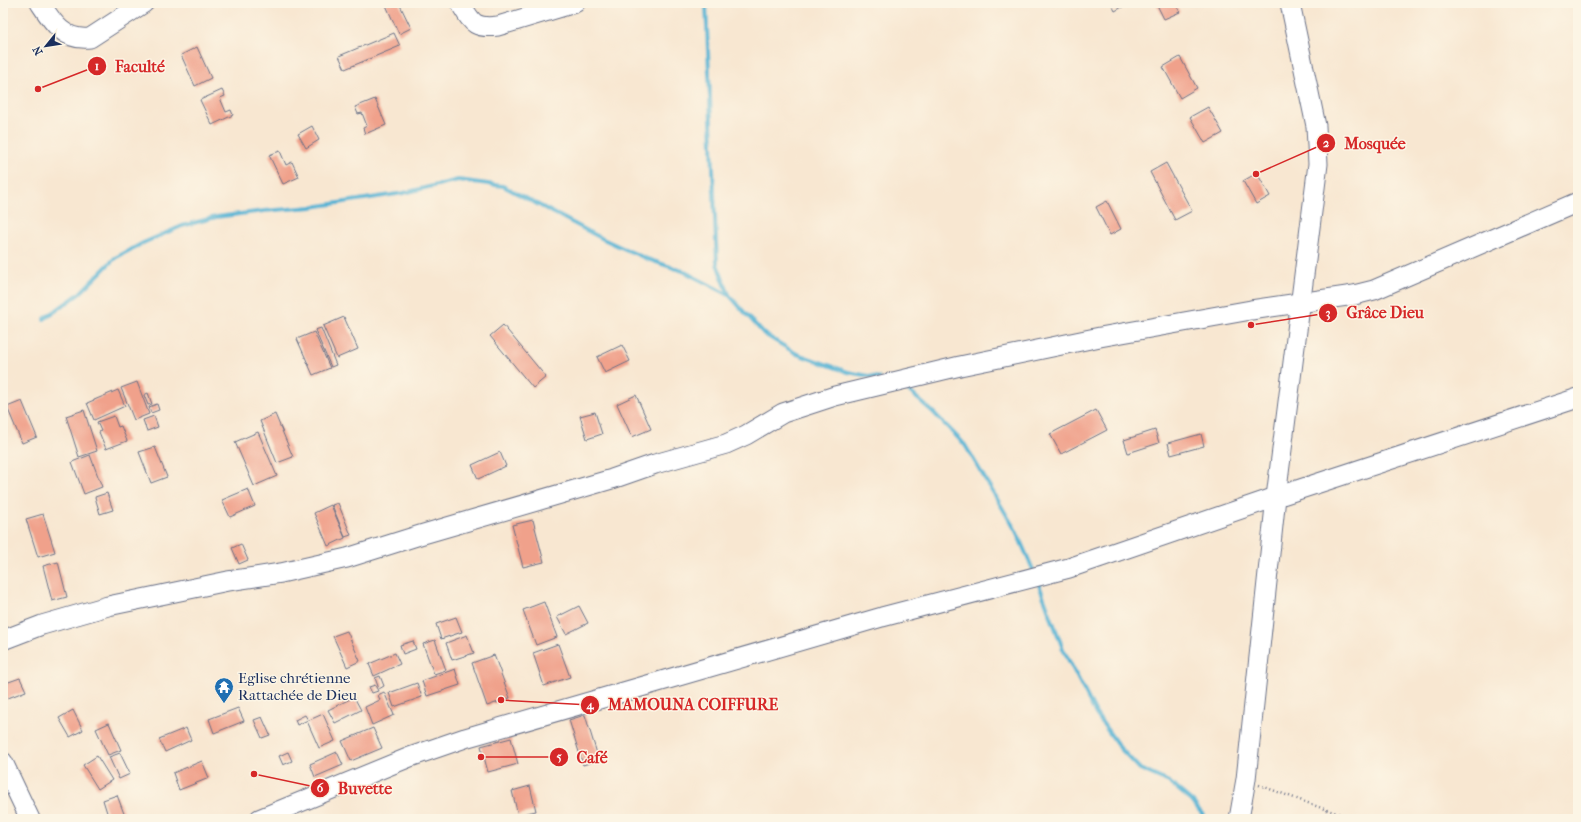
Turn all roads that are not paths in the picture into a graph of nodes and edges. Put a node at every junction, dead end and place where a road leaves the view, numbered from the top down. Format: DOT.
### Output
graph roads {
  1 [pos="40,3"];
  2 [pos="144,3"];
  3 [pos="460,3"];
  4 [pos="575,3"];
  5 [pos="1290,3"];
  6 [pos="1578,202"];
  7 [pos="1300,302"];
  8 [pos="1578,398"];
  9 [pos="1276,497"];
  10 [pos="3,640"];
  11 [pos="3,762"];
  12 [pos="30,819"];
  13 [pos="260,819"];
  14 [pos="1239,819"];
  1 -- 2 [label="street"];
  3 -- 4 [label="street"];
  5 -- 7 [label="street"];
  6 -- 7 [label="street"];
  7 -- 9 [label="street"];
  7 -- 10 [label="street"];
  8 -- 9 [label="street"];
  9 -- 13 [label="street"];
  9 -- 14 [label="street"];
  11 -- 12 [label="street"];
}
